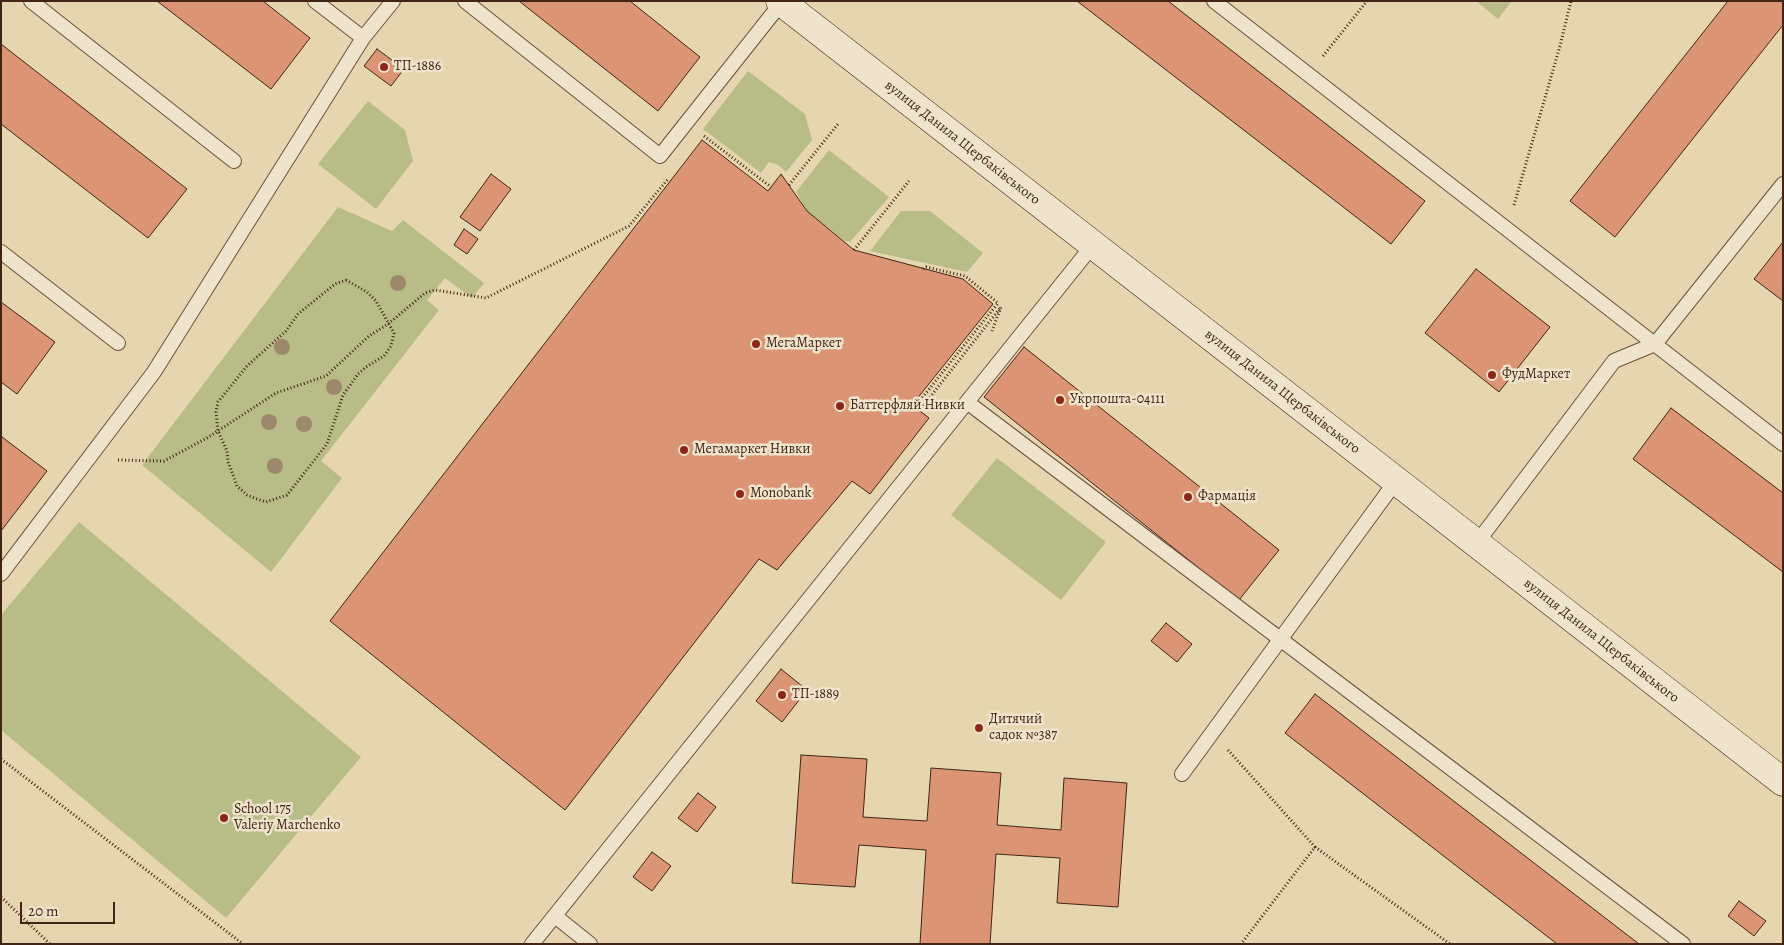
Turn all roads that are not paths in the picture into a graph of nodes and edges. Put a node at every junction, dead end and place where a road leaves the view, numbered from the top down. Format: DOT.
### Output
graph roads {
  1 [pos="31,1"];
  2 [pos="316,1"];
  3 [pos="393,1"];
  4 [pos="465,1"];
  5 [pos="1214,1"];
  6 [pos="781,2"];
  7 [pos="363,38"];
  8 [pos="234,161"];
  9 [pos="1782,185"];
  10 [pos="1093,245"];
  11 [pos="1,252"];
  12 [pos="118,342"];
  13 [pos="1655,344"];
  14 [pos="967,402"];
  15 [pos="1783,444"];
  16 [pos="1396,481"];
  17 [pos="1476,544"];
  18 [pos="1,574"];
  19 [pos="1280,640"];
  20 [pos="1182,774"];
  21 [pos="1783,782"];
  22 [pos="554,916"];
  23 [pos="532,944"];
  24 [pos="590,944"];
  25 [pos="1683,944"];
  1 -- 8 [label="lane"];
  2 -- 7 [label="lane"];
  3 -- 7 [label="lane"];
  4 -- 6 [label="lane"];
  5 -- 13 [label="lane"];
  6 -- 10 [label="main road, вулиця Данила Щербаківського"];
  7 -- 18 [label="lane"];
  9 -- 13 [label="lane"];
  10 -- 14 [label="lane"];
  10 -- 16 [label="main road, вулиця Данила Щербаківського"];
  11 -- 12 [label="lane"];
  13 -- 15 [label="lane"];
  13 -- 17 [label="lane"];
  14 -- 19 [label="lane"];
  14 -- 22 [label="lane"];
  16 -- 17 [label="main road, вулиця Данила Щербаківського"];
  16 -- 19 [label="lane"];
  17 -- 21 [label="main road, вулиця Данила Щербаківського"];
  19 -- 20 [label="lane"];
  19 -- 25 [label="lane"];
  22 -- 23 [label="lane"];
  22 -- 24 [label="lane"];
}
